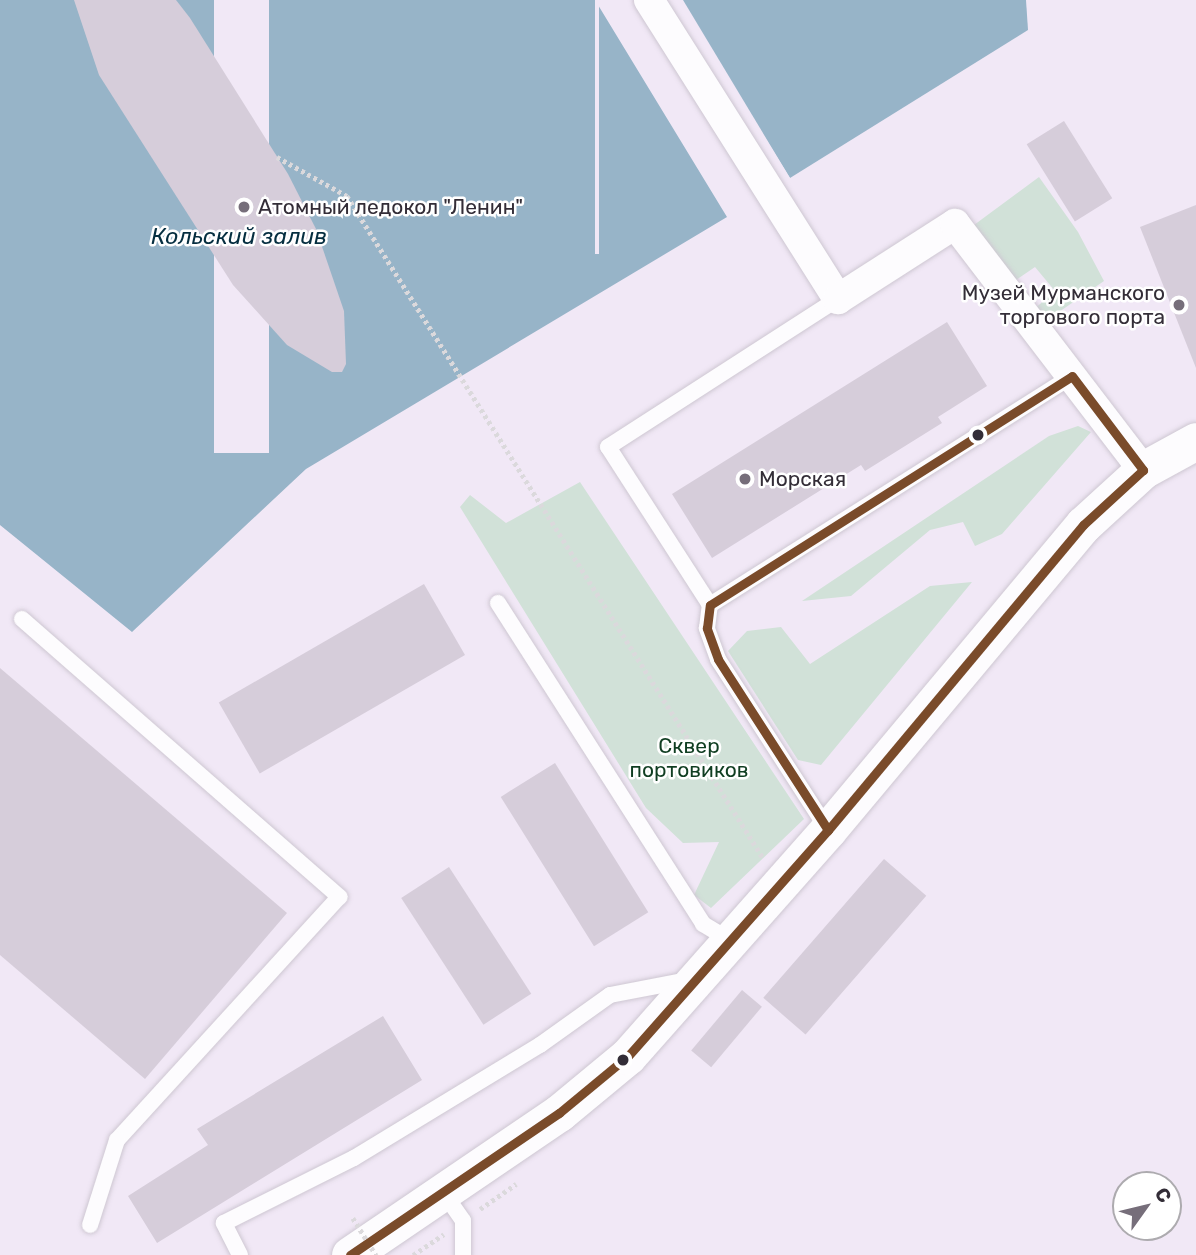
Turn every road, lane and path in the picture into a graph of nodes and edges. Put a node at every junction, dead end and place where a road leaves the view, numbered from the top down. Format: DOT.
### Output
graph roads {
  1 [pos="649,0"];
  2 [pos="277,157"];
  3 [pos="838,299"];
  4 [pos="1072,376"];
  5 [pos="1196,442"];
  6 [pos="1143,470"];
  7 [pos="498,603"];
  8 [pos="710,605"];
  9 [pos="22,619"];
  10 [pos="828,830"];
  11 [pos="780,885"];
  12 [pos="732,941"];
  13 [pos="701,978"];
  14 [pos="443,1192"];
  15 [pos="353,1218"];
  16 [pos="90,1224"];
  17 [pos="421,1249"];
  18 [pos="240,1255"];
  19 [pos="350,1255"];
  20 [pos="376,1255"];
  21 [pos="413,1255"];
  22 [pos="463,1255"];
  1 -- 3 [label="street"];
  2 -- 11 [label="path"];
  3 -- 4 [label="street"];
  3 -- 8 [label="lane"];
  4 -- 6 [label="street"];
  4 -- 8 [label="lane"];
  5 -- 6 [label="street"];
  6 -- 10 [label="street"];
  7 -- 12 [label="lane"];
  8 -- 10 [label="lane"];
  9 -- 16 [label="lane"];
  10 -- 11 [label="street"];
  11 -- 12 [label="street"];
  12 -- 13 [label="street"];
  13 -- 14 [label="street"];
  13 -- 18 [label="lane"];
  14 -- 19 [label="street"];
  14 -- 22 [label="lane"];
  15 -- 20 [label="path, bridge"];
  17 -- 21 [label="path"];
}
